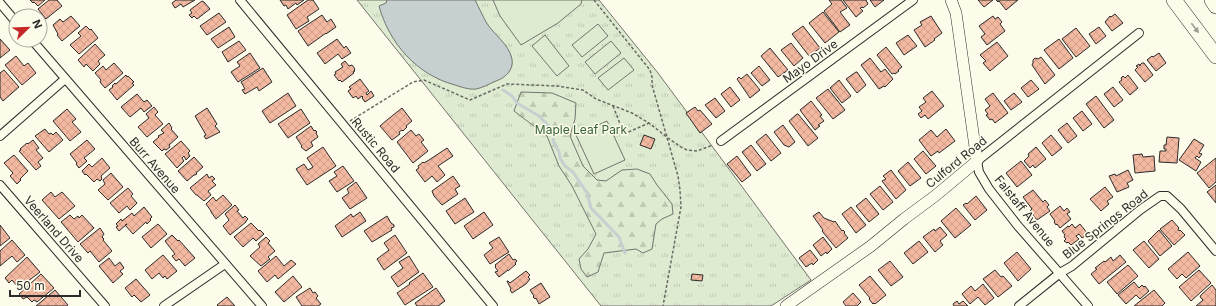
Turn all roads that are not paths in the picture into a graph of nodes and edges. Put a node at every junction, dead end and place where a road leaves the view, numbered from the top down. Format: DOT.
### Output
graph roads {
  1 [pos="240,0"];
  2 [pos="913,0"];
  3 [pos="951,0"];
  4 [pos="1174,0"];
  5 [pos="1212,0"];
  6 [pos="0,3"];
  7 [pos="1216,6"];
  8 [pos="8,12"];
  9 [pos="1139,33"];
  10 [pos="39,48"];
  11 [pos="1216,56"];
  12 [pos="65,79"];
  13 [pos="0,136"];
  14 [pos="721,141"];
  15 [pos="977,161"];
  16 [pos="0,185"];
  17 [pos="1216,251"];
  18 [pos="225,264"];
  19 [pos="1060,273"];
  20 [pos="105,306"];
  21 [pos="164,306"];
  22 [pos="262,306"];
  23 [pos="493,306"];
  24 [pos="786,306"];
  25 [pos="1019,306"];
  26 [pos="1088,306"];
  1 -- 23 [label="street, Rustic Road"];
  2 -- 14 [label="street, Mayo Drive"];
  3 -- 15 [label="street, Falstaff Avenue"];
  4 -- 11 [label="highway, one-way"];
  5 -- 7 [label="highway"];
  6 -- 8 [label="street"];
  9 -- 15 [label="street, Culford Road"];
  10 -- 12 [label="street, Burr Avenue"];
  12 -- 13 [label="street"];
  12 -- 18 [label="street, Burr Avenue"];
  15 -- 19 [label="street, Falstaff Avenue"];
  15 -- 24 [label="street, Culford Road"];
  16 -- 20 [label="street, Veerland Drive"];
  17 -- 19 [label="street, Blue Springs Road"];
  18 -- 21 [label="street"];
  18 -- 22 [label="street, Burr Avenue"];
  19 -- 25 [label="street, Blue Springs Road"];
  19 -- 26 [label="street, Falstaff Avenue"];
}
